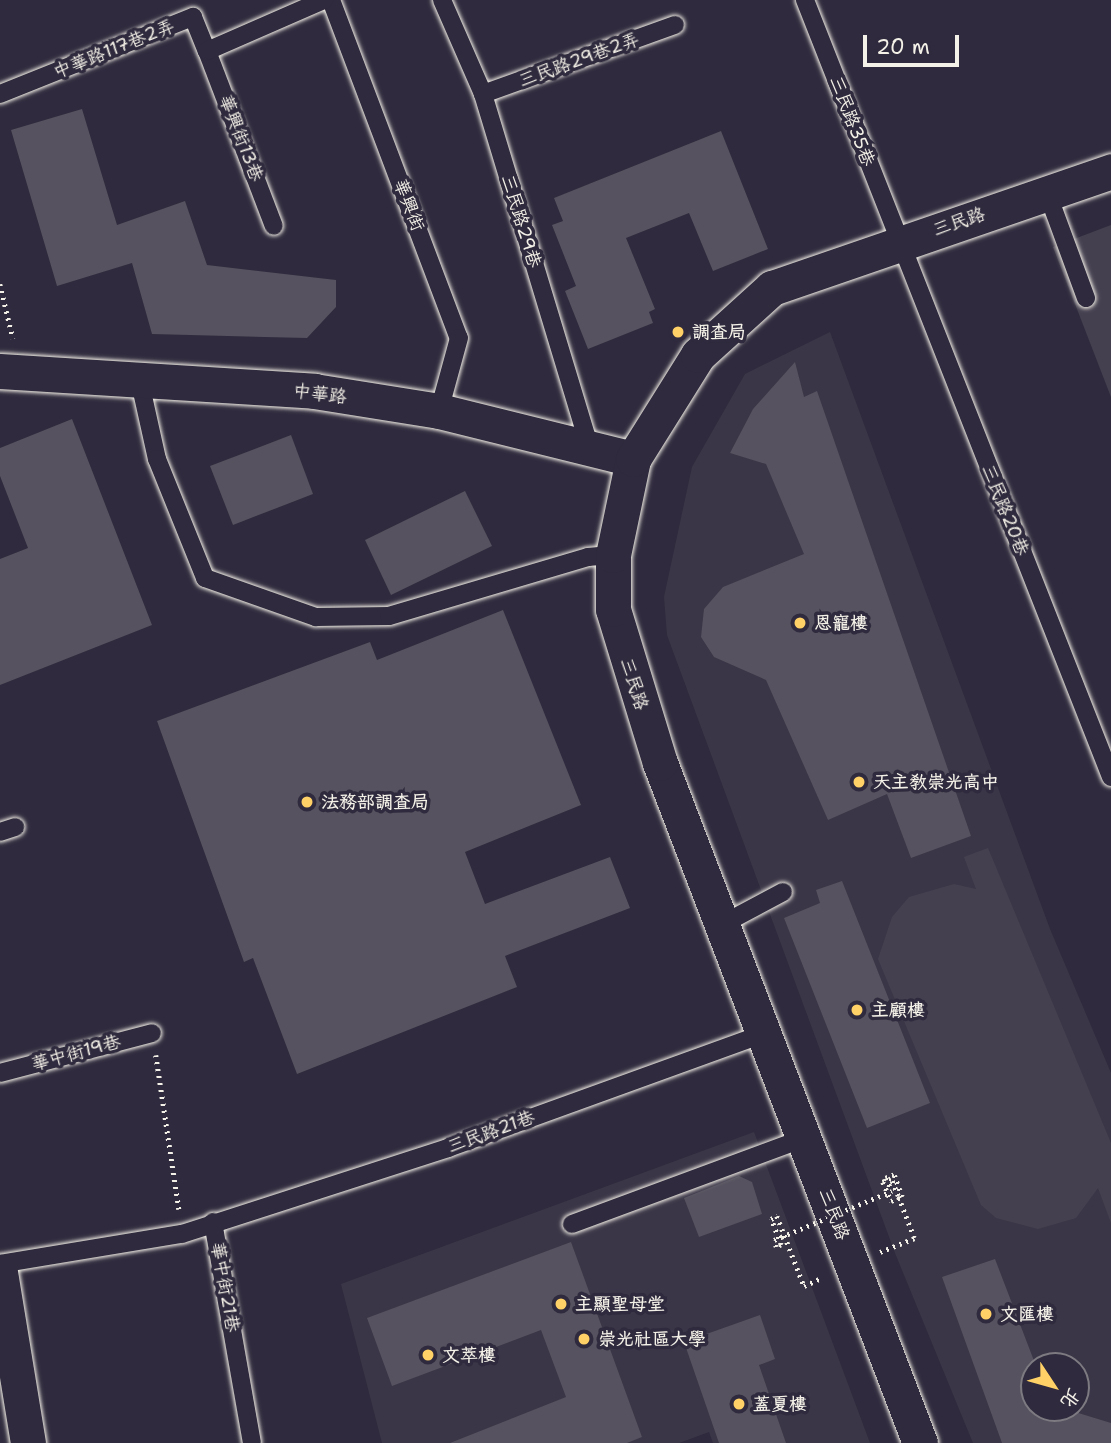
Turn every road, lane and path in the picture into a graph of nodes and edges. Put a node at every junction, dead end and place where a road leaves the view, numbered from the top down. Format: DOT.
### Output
graph roads {
  1 [pos="324,0"];
  2 [pos="331,0"];
  3 [pos="442,0"];
  4 [pos="804,0"];
  5 [pos="675,25"];
  6 [pos="207,51"];
  7 [pos="0,94"];
  8 [pos="483,94"];
  9 [pos="1111,171"];
  10 [pos="1047,192"];
  11 [pos="274,226"];
  12 [pos="899,243"];
  13 [pos="0,284"];
  14 [pos="1086,298"];
  15 [pos="10,370"];
  16 [pos="139,378"];
  17 [pos="439,411"];
  18 [pos="589,446"];
  19 [pos="634,459"];
  20 [pos="613,555"];
  21 [pos="1111,777"];
  22 [pos="783,892"];
  23 [pos="723,923"];
  24 [pos="152,1033"];
  25 [pos="766,1033"];
  26 [pos="0,1073"];
  27 [pos="805,1138"];
  28 [pos="213,1222"];
  29 [pos="572,1224"];
  30 [pos="182,1234"];
  31 [pos="0,1264"];
  32 [pos="853,1264"];
  33 [pos="0,1272"];
  34 [pos="28,1443"];
  35 [pos="252,1443"];
  36 [pos="920,1443"];
  1 -- 6 [label="lane"];
  2 -- 17 [label="lane, 華興街"];
  3 -- 8 [label="lane, 三民路29巷"];
  4 -- 12 [label="lane, 三民路35巷"];
  5 -- 8 [label="lane, 三民路29巷2弄"];
  6 -- 7 [label="lane, 中華路117巷2弄"];
  6 -- 11 [label="lane, 華興街13巷"];
  8 -- 18 [label="lane, 三民路29巷"];
  9 -- 10 [label="street, 三民路"];
  10 -- 12 [label="street, 三民路"];
  10 -- 14 [label="lane"];
  12 -- 19 [label="street, 三民路"];
  12 -- 21 [label="lane, 三民路20巷"];
  13 -- 15 [label="path"];
  15 -- 16 [label="street, 中華路"];
  16 -- 17 [label="street, 中華路"];
  16 -- 20 [label="lane"];
  17 -- 18 [label="street, 中華路"];
  18 -- 19 [label="street, 中華路"];
  19 -- 20 [label="street, 三民路"];
  20 -- 23 [label="street, 三民路"];
  22 -- 23 [label="lane"];
  23 -- 25 [label="street, 三民路"];
  24 -- 26 [label="lane, 華中街19巷"];
  24 -- 30 [label="path"];
  25 -- 27 [label="street, 三民路"];
  25 -- 28 [label="lane, 三民路21巷"];
  27 -- 29 [label="lane"];
  27 -- 32 [label="street, 三民路"];
  28 -- 30 [label="lane, 華中街21巷"];
  28 -- 35 [label="lane, 華中街21巷"];
  30 -- 31 [label="lane, 華中街21巷"];
  32 -- 32 [label="path, bridge"];
  32 -- 36 [label="street, 三民路"];
  33 -- 34 [label="street"];
}
